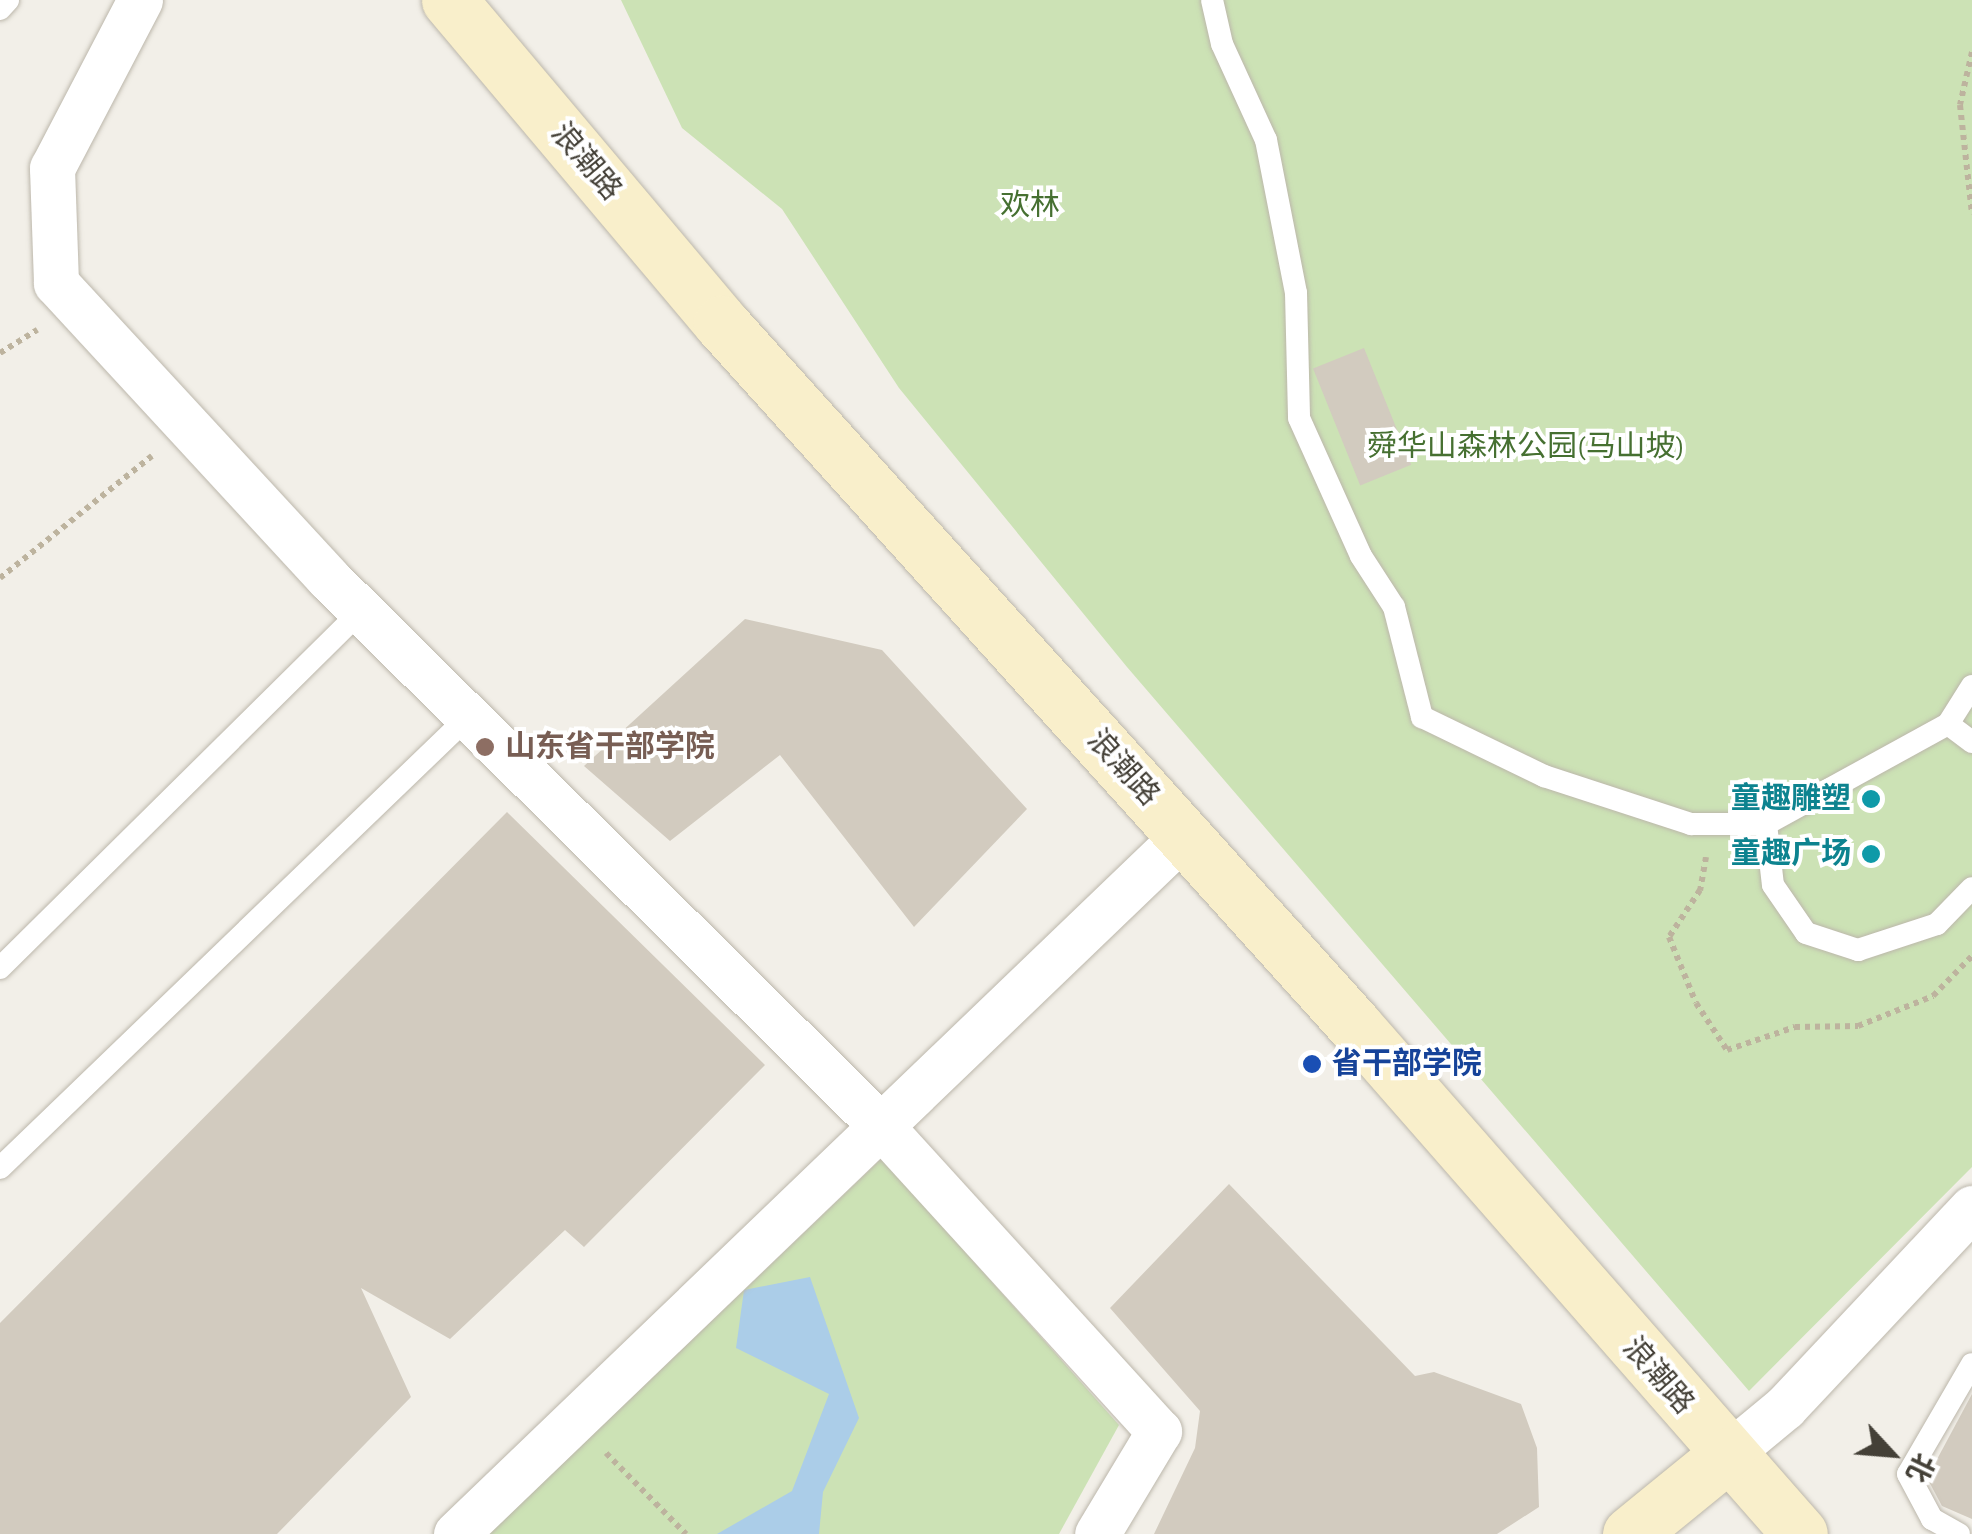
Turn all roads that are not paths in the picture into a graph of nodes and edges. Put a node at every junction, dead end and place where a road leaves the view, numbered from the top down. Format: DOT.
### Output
graph roads {
  1 [pos="8,0"];
  2 [pos="140,0"];
  3 [pos="449,0"];
  4 [pos="1212,0"];
  5 [pos="0,9"];
  6 [pos="361,611"];
  7 [pos="1972,686"];
  8 [pos="468,717"];
  9 [pos="1948,724"];
  10 [pos="1972,742"];
  11 [pos="1766,824"];
  12 [pos="1184,835"];
  13 [pos="1972,888"];
  14 [pos="0,968"];
  15 [pos="880,1126"];
  16 [pos="0,1168"];
  17 [pos="1972,1208"];
  18 [pos="1972,1364"];
  19 [pos="1727,1455"];
  20 [pos="456,1534"];
  21 [pos="1097,1534"];
  22 [pos="1630,1534"];
  23 [pos="1800,1534"];
  24 [pos="1959,1534"];
  1 -- 5 [label="lane"];
  2 -- 6 [label="street"];
  3 -- 12 [label="main road, 浪潮路"];
  4 -- 11 [label="lane"];
  6 -- 8 [label="street"];
  6 -- 14 [label="lane"];
  7 -- 9 [label="lane"];
  8 -- 15 [label="street"];
  8 -- 16 [label="lane"];
  9 -- 10 [label="lane"];
  9 -- 11 [label="lane"];
  11 -- 13 [label="lane"];
  12 -- 15 [label="street"];
  12 -- 19 [label="main road, 浪潮路"];
  15 -- 20 [label="street"];
  15 -- 21 [label="street"];
  17 -- 19 [label="street"];
  18 -- 24 [label="lane"];
  19 -- 22 [label="main road"];
  19 -- 23 [label="main road, 浪潮路"];
}
